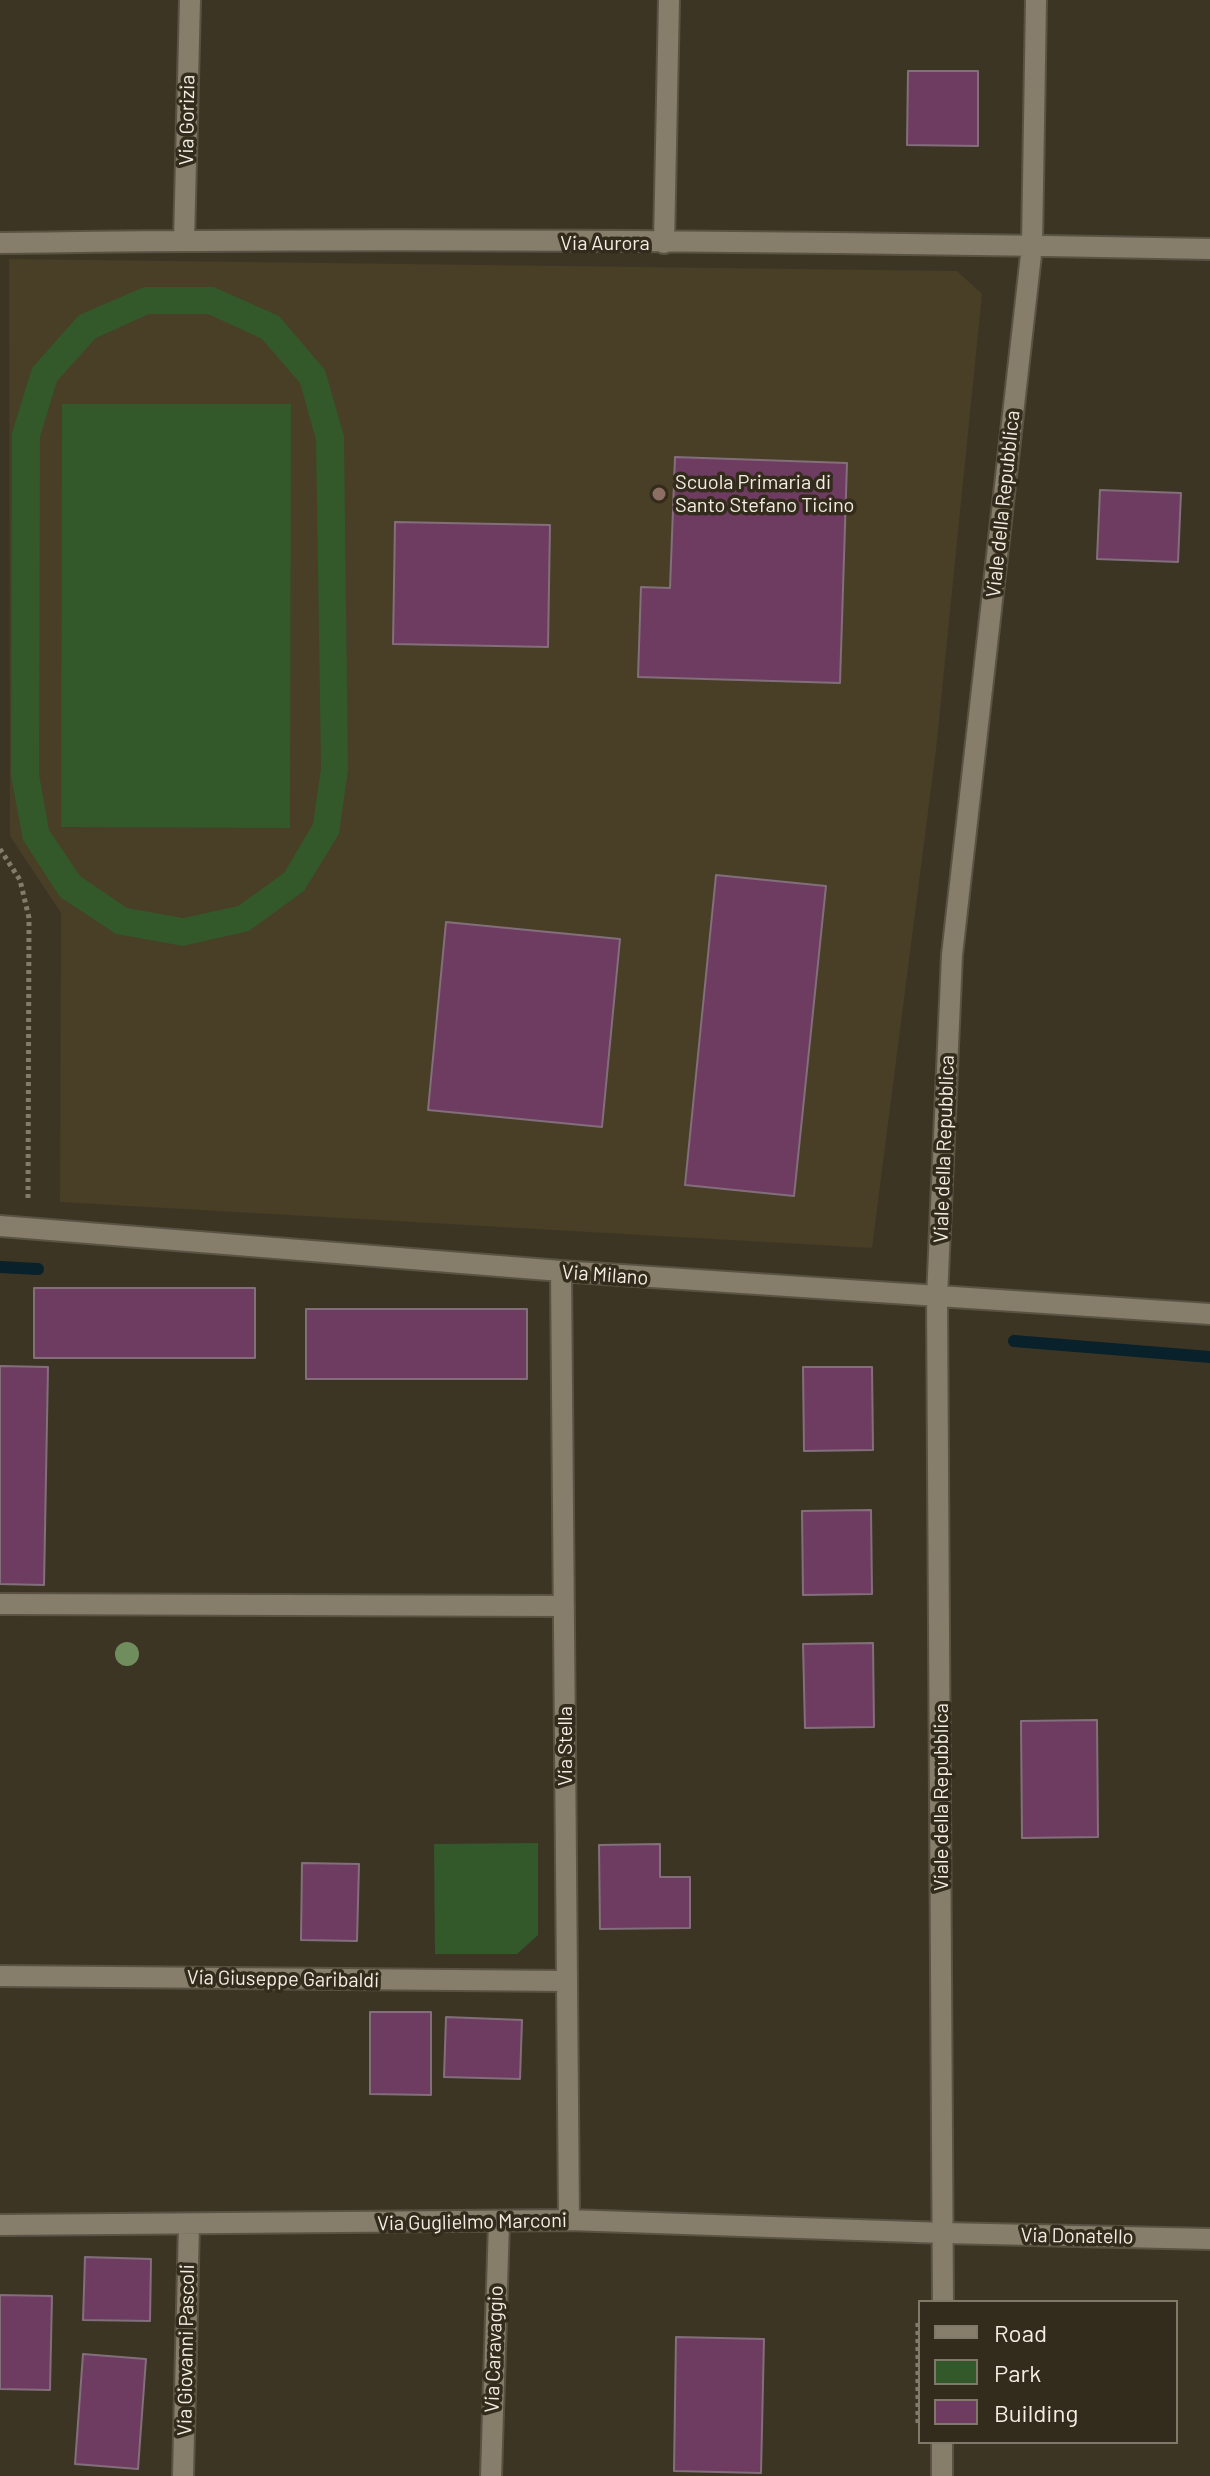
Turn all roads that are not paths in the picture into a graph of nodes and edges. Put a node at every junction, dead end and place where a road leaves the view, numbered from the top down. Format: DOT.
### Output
graph roads {
  1 [pos="190,0"];
  2 [pos="669,0"];
  3 [pos="1036,0"];
  4 [pos="184,241"];
  5 [pos="0,243"];
  6 [pos="664,243"];
  7 [pos="1032,246"];
  8 [pos="1210,249"];
  9 [pos="0,1226"];
  10 [pos="561,1271"];
  11 [pos="937,1298"];
  12 [pos="1210,1314"];
  13 [pos="0,1604"];
  14 [pos="564,1606"];
  15 [pos="0,1976"];
  16 [pos="567,1981"];
  17 [pos="569,2220"];
  18 [pos="499,2222"];
  19 [pos="189,2224"];
  20 [pos="0,2225"];
  21 [pos="944,2233"];
  22 [pos="1210,2239"];
  23 [pos="943,2300"];
  24 [pos="942,2444"];
  25 [pos="183,2476"];
  26 [pos="491,2476"];
  27 [pos="942,2476"];
  1 -- 4 [label="street, Via Gorizia"];
  2 -- 6 [label="street"];
  3 -- 7 [label="street, Viale della Repubblica"];
  4 -- 5 [label="street, Via Aurora"];
  4 -- 6 [label="street, Via Aurora"];
  6 -- 7 [label="street, Via Aurora"];
  7 -- 8 [label="street, Via Aurora"];
  7 -- 11 [label="street, Viale della Repubblica"];
  9 -- 10 [label="street, Via Milano"];
  10 -- 11 [label="street, Via Milano"];
  10 -- 14 [label="street, Via Stella"];
  11 -- 12 [label="street, Via Milano"];
  11 -- 21 [label="street, Viale della Repubblica"];
  13 -- 14 [label="street"];
  14 -- 16 [label="street, Via Stella"];
  15 -- 16 [label="street, Via Giuseppe Garibaldi"];
  16 -- 17 [label="street, Via Stella"];
  17 -- 18 [label="street, Via Guglielmo Marconi"];
  17 -- 21 [label="street, Via Guglielmo Marconi"];
  18 -- 19 [label="street, Via Guglielmo Marconi"];
  18 -- 26 [label="street, Via Caravaggio"];
  19 -- 20 [label="street, Via Guglielmo Marconi"];
  19 -- 25 [label="street, Via Giovanni Pascoli"];
  21 -- 22 [label="street, Via Donatello"];
  21 -- 23 [label="street, Viale della Repubblica"];
  24 -- 27 [label="street"];
}
